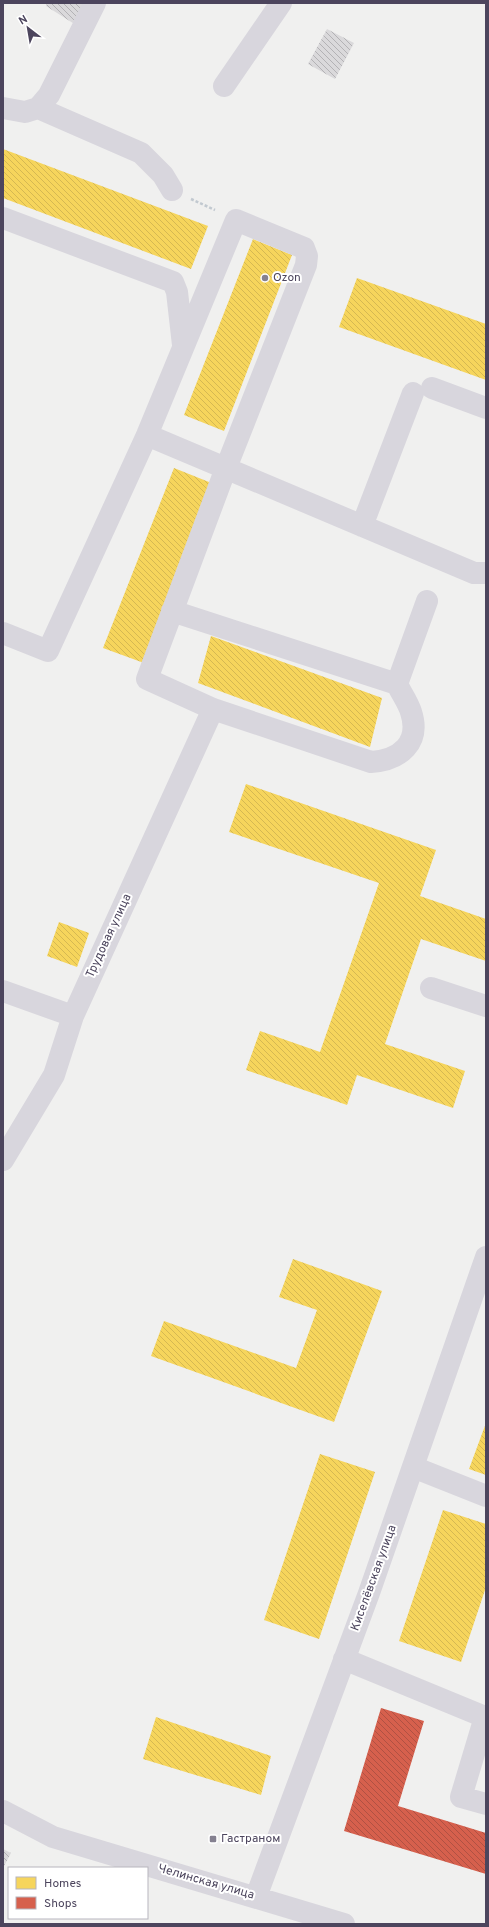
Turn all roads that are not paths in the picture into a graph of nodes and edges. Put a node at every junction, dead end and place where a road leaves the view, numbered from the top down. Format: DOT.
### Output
graph roads {
  1 [pos="95,3"];
  2 [pos="281,3"];
  3 [pos="224,86"];
  4 [pos="3,108"];
  5 [pos="38,108"];
  6 [pos="172,190"];
  7 [pos="3,218"];
  8 [pos="183,348"];
  9 [pos="486,408"];
  10 [pos="146,434"];
  11 [pos="226,468"];
  12 [pos="362,526"];
  13 [pos="486,573"];
  14 [pos="427,601"];
  15 [pos="172,611"];
  16 [pos="3,633"];
  17 [pos="397,684"];
  18 [pos="213,709"];
  19 [pos="432,988"];
  20 [pos="3,991"];
  21 [pos="486,1006"];
  22 [pos="73,1016"];
  23 [pos="3,1160"];
  24 [pos="486,1257"];
  25 [pos="413,1467"];
  26 [pos="486,1496"];
  27 [pos="344,1659"];
  28 [pos="486,1804"];
  29 [pos="3,1811"];
  30 [pos="256,1897"];
  31 [pos="311,1920"];
  32 [pos="344,1924"];
  1 -- 5 [label="street"];
  2 -- 3 [label="street"];
  4 -- 5 [label="street"];
  5 -- 6 [label="street"];
  7 -- 8 [label="street"];
  8 -- 10 [label="street"];
  8 -- 11 [label="street"];
  9 -- 12 [label="street"];
  10 -- 11 [label="street"];
  10 -- 16 [label="street"];
  11 -- 12 [label="street"];
  11 -- 15 [label="street"];
  12 -- 13 [label="street"];
  14 -- 17 [label="street"];
  15 -- 17 [label="street"];
  15 -- 18 [label="street"];
  17 -- 18 [label="street"];
  18 -- 22 [label="street, Трудовая улица"];
  19 -- 21 [label="street"];
  20 -- 22 [label="street"];
  22 -- 23 [label="street, Трудовая улица"];
  24 -- 25 [label="street, Киселёвская улица"];
  25 -- 26 [label="street"];
  25 -- 27 [label="street, Киселёвская улица"];
  27 -- 28 [label="street"];
  27 -- 30 [label="street, Киселёвская улица"];
  29 -- 30 [label="street, Челинская улица"];
  30 -- 31 [label="street, Челинская улица"];
  31 -- 32 [label="street, Челинская улица"];
}
